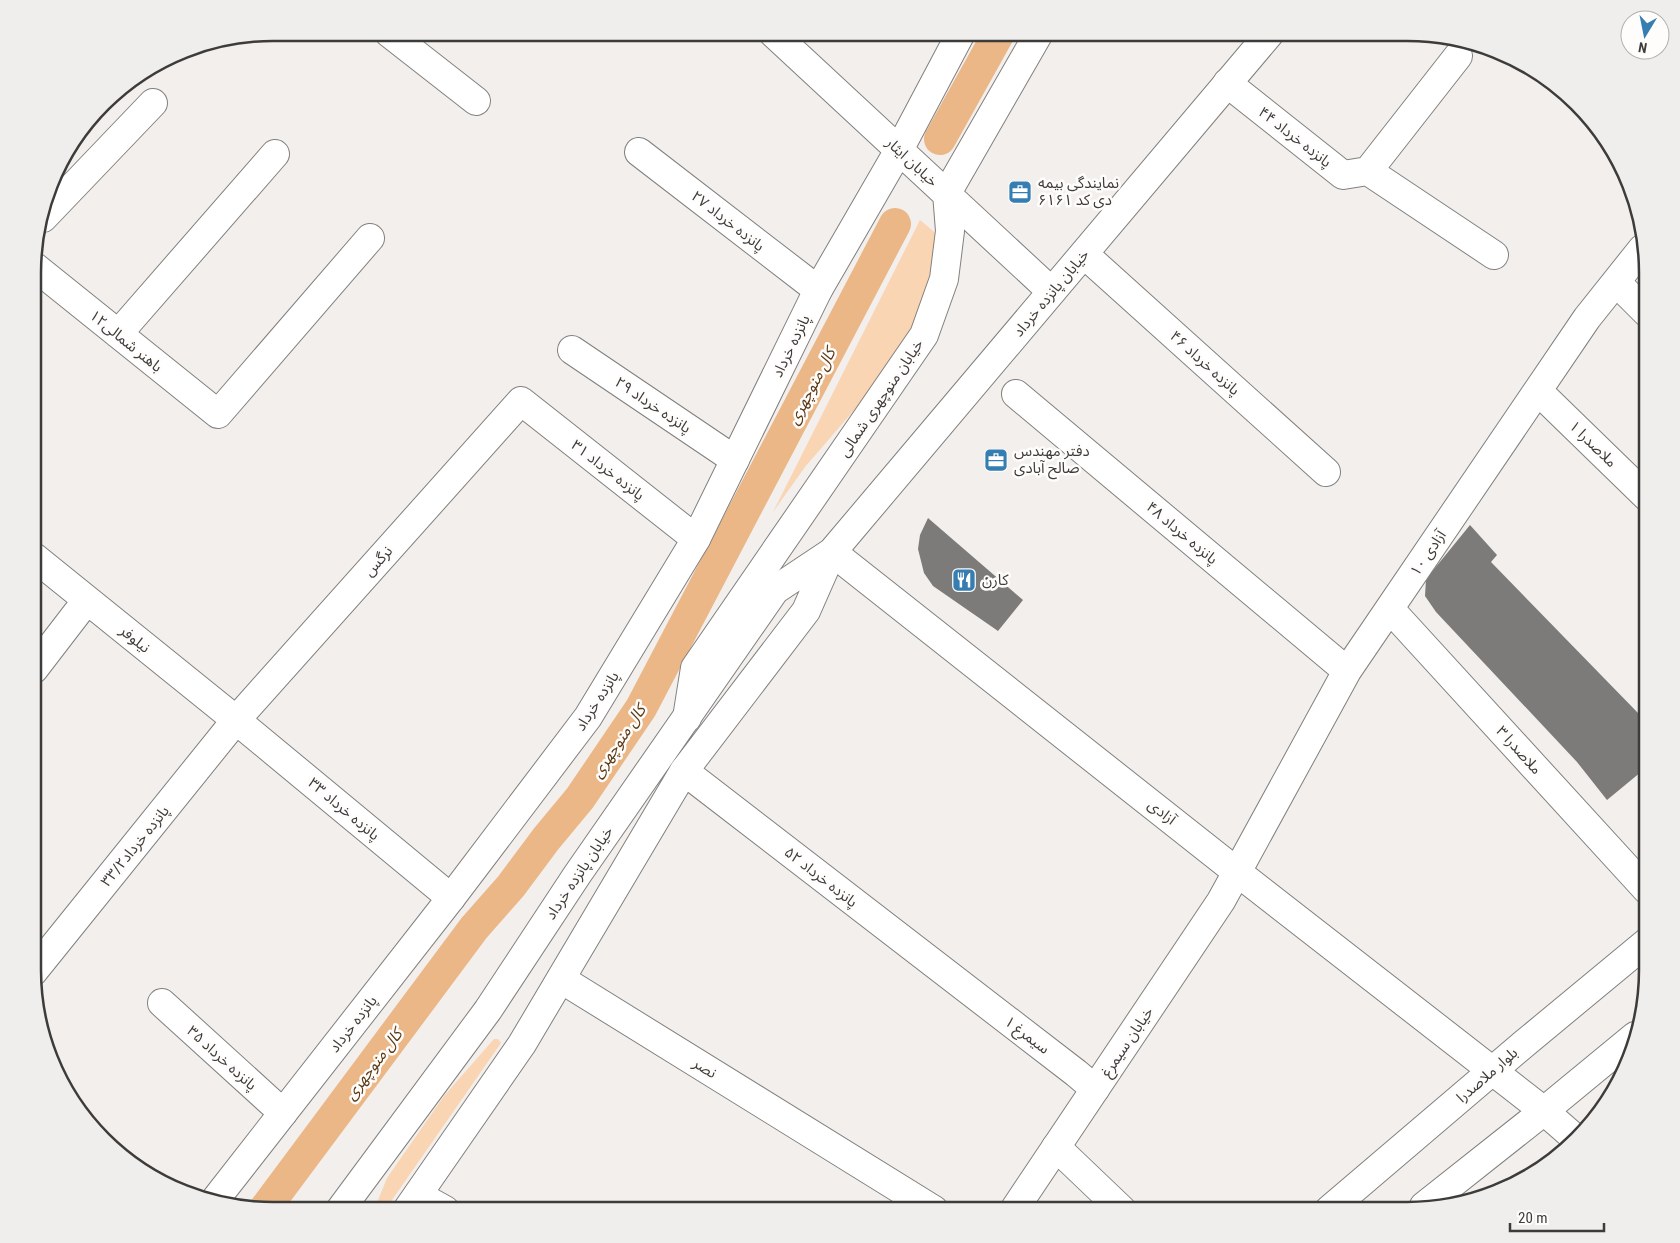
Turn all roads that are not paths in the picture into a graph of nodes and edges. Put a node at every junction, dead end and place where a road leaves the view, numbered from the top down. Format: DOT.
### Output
graph roads {
  1 [pos="400,41"];
  2 [pos="782,41"];
  3 [pos="957,41"];
  4 [pos="1034,41"];
  5 [pos="1263,41"];
  6 [pos="1458,56"];
  7 [pos="1228,84"];
  8 [pos="476,101"];
  9 [pos="153,103"];
  10 [pos="899,150"];
  11 [pos="639,152"];
  12 [pos="275,154"];
  13 [pos="1368,171"];
  14 [pos="946,193"];
  15 [pos="50,211"];
  16 [pos="370,238"];
  17 [pos="1084,254"];
  18 [pos="1494,254"];
  19 [pos="1638,254"];
  20 [pos="41,272"];
  21 [pos="1616,282"];
  22 [pos="818,290"];
  23 [pos="1051,291"];
  24 [pos="1639,304"];
  25 [pos="118,334"];
  26 [pos="572,350"];
  27 [pos="1538,391"];
  28 [pos="1016,394"];
  29 [pos="520,401"];
  30 [pos="735,460"];
  31 [pos="1326,472"];
  32 [pos="1639,489"];
  33 [pos="696,539"];
  34 [pos="832,552"];
  35 [pos="41,563"];
  36 [pos="87,600"];
  37 [pos="1390,609"];
  38 [pos="41,660"];
  39 [pos="1347,671"];
  40 [pos="687,718"];
  41 [pos="236,720"];
  42 [pos="684,771"];
  43 [pos="1237,872"];
  44 [pos="1639,881"];
  45 [pos="451,898"];
  46 [pos="1639,949"];
  47 [pos="41,962"];
  48 [pos="561,979"];
  49 [pos="959,982"];
  50 [pos="162,1003"];
  51 [pos="1626,1043"];
  52 [pos="1493,1071"];
  53 [pos="1095,1089"];
  54 [pos="1544,1111"];
  55 [pos="283,1113"];
  56 [pos="1571,1134"];
  57 [pos="1056,1147"];
  58 [pos="219,1195"];
  59 [pos="1431,1200"];
  60 [pos="346,1202"];
  61 [pos="413,1202"];
  62 [pos="921,1202"];
  63 [pos="1019,1202"];
  64 [pos="1114,1202"];
  65 [pos="1338,1202"];
  1 -- 8 [label="street"];
  2 -- 10 [label="street, خیابان ایثار"];
  3 -- 10 [label="street"];
  4 -- 14 [label="street"];
  5 -- 7 [label="street, خیابان پانزده خرداد"];
  6 -- 13 [label="street"];
  7 -- 13 [label="street, پانزده خرداد ۴۴"];
  7 -- 17 [label="street, خیابان پانزده خرداد"];
  9 -- 15 [label="street"];
  10 -- 14 [label="street, خیابان ایثار"];
  10 -- 22 [label="street, پانزده خرداد"];
  11 -- 22 [label="street, پانزده خرداد ۲۷"];
  12 -- 25 [label="street"];
  13 -- 18 [label="street"];
  14 -- 23 [label="street, خیابان ایثار"];
  14 -- 40 [label="street, خیابان منوچهری شمالی"];
  16 -- 25 [label="street, باهنر شمالی۱۲"];
  17 -- 23 [label="street, خیابان پانزده خرداد"];
  17 -- 31 [label="street, پانزده خرداد ۴۶"];
  19 -- 21 [label="street, آزادی ۱۰"];
  20 -- 25 [label="street, باهنر شمالی۱۲"];
  21 -- 24 [label="street"];
  21 -- 27 [label="street, آزادی ۱۰"];
  22 -- 30 [label="street, پانزده خرداد"];
  23 -- 34 [label="street, خیابان پانزده خرداد"];
  26 -- 30 [label="street, پانزده خرداد ۲۹"];
  27 -- 32 [label="street, ملاصدرا ۱"];
  27 -- 37 [label="street, آزادی ۱۰"];
  28 -- 39 [label="street, پانزده خرداد ۴۸"];
  29 -- 33 [label="street, پانزده خرداد ۳۱"];
  29 -- 41 [label="street, نرگس"];
  30 -- 33 [label="street, پانزده خرداد"];
  33 -- 45 [label="street, پانزده خرداد"];
  34 -- 40 [label="street, خیابان پانزده خرداد"];
  34 -- 42 [label="street, خیابان پانزده خرداد"];
  34 -- 43 [label="street, آزادی"];
  35 -- 36 [label="street, نیلوفر"];
  36 -- 38 [label="street"];
  36 -- 41 [label="street, نیلوفر"];
  37 -- 39 [label="street, آزادی ۱۰"];
  37 -- 44 [label="street, ملاصدرا ۳"];
  39 -- 43 [label="street, آزادی ۱۰"];
  40 -- 60 [label="street, خیابان پانزده خرداد"];
  41 -- 45 [label="street, پانزده خرداد ۳۳"];
  41 -- 47 [label="street, پانزده خرداد۳۳/۲"];
  42 -- 48 [label="street, خیابان پانزده خرداد"];
  42 -- 49 [label="street, پانزده خرداد ۵۲"];
  43 -- 52 [label="street, آزادی"];
  43 -- 53 [label="street, خیابان سیمرغ"];
  45 -- 55 [label="street, پانزده خرداد"];
  46 -- 52 [label="street, بلوار ملاصدرا"];
  48 -- 61 [label="street, خیابان پانزده خرداد"];
  48 -- 62 [label="street, نصر"];
  49 -- 53 [label="street, سیمرغ ۱"];
  50 -- 55 [label="street, پانزده خرداد ۳۵"];
  51 -- 54 [label="street"];
  52 -- 54 [label="street, آزادی"];
  52 -- 65 [label="street, بلوار ملاصدرا"];
  53 -- 57 [label="street, خیابان سیمرغ"];
  54 -- 56 [label="street, آزادی"];
  54 -- 59 [label="street"];
  55 -- 58 [label="street, پانزده خرداد"];
  57 -- 63 [label="street, خیابان سیمرغ"];
  57 -- 64 [label="street"];
}
